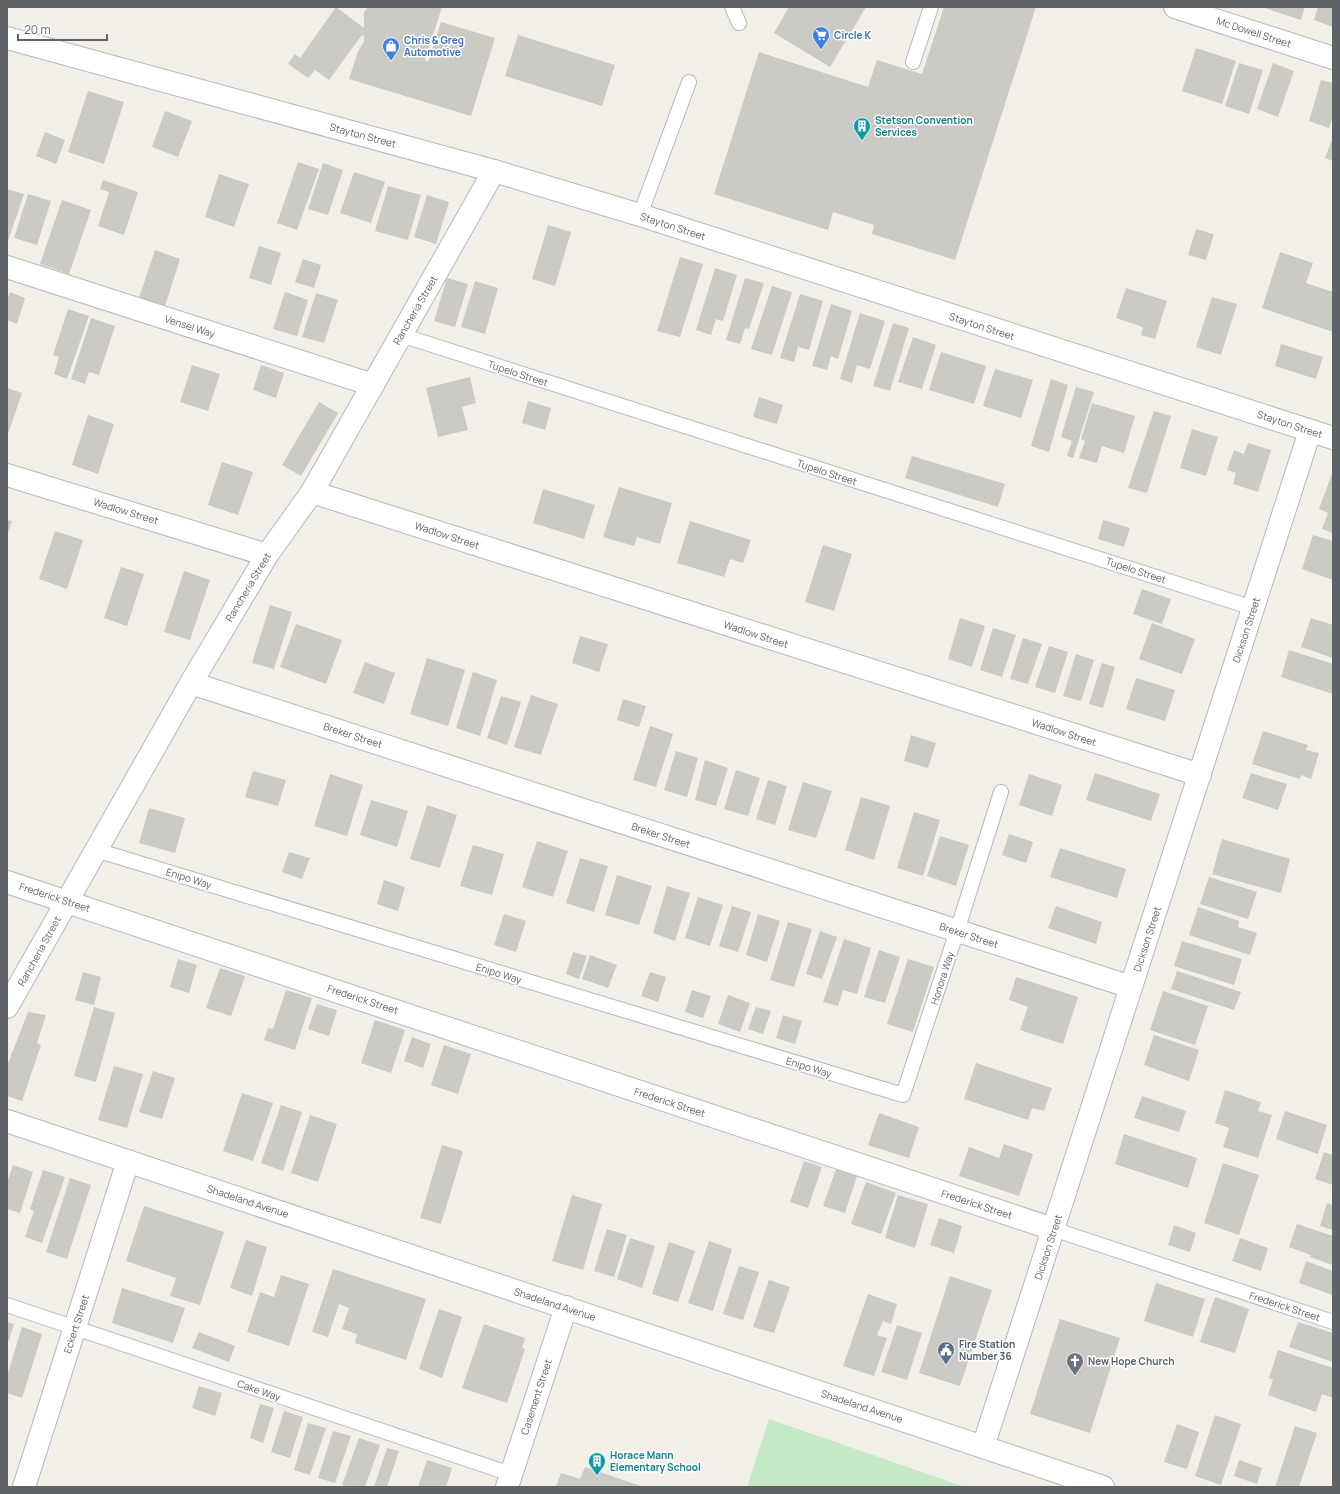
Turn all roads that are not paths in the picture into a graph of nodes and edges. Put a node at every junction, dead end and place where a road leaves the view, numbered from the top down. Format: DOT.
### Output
graph roads {
  1 [pos="732,7"];
  2 [pos="930,7"];
  3 [pos="1175,7"];
  4 [pos="739,23"];
  5 [pos="7,38"];
  6 [pos="1333,58"];
  7 [pos="913,62"];
  8 [pos="689,82"];
  9 [pos="494,171"];
  10 [pos="640,215"];
  11 [pos="7,267"];
  12 [pos="401,335"];
  13 [pos="372,385"];
  14 [pos="1310,430"];
  15 [pos="1333,438"];
  16 [pos="7,475"];
  17 [pos="312,492"];
  18 [pos="267,555"];
  19 [pos="1253,608"];
  20 [pos="191,683"];
  21 [pos="1200,775"];
  22 [pos="1002,792"];
  23 [pos="96,850"];
  24 [pos="7,882"];
  25 [pos="67,901"];
  26 [pos="957,931"];
  27 [pos="1131,987"];
  28 [pos="7,1008"];
  29 [pos="903,1095"];
  30 [pos="7,1121"];
  31 [pos="128,1161"];
  32 [pos="1053,1229"];
  33 [pos="7,1305"];
  34 [pos="566,1308"];
  35 [pos="1333,1322"];
  36 [pos="75,1328"];
  37 [pos="983,1447"];
  38 [pos="509,1480"];
  39 [pos="24,1487"];
  40 [pos="1103,1487"];
  1 -- 4 [label="lane"];
  2 -- 7 [label="lane"];
  3 -- 6 [label="street, Mc Dowell Street"];
  5 -- 9 [label="street, Stayton Street"];
  8 -- 10 [label="lane"];
  9 -- 10 [label="street, Stayton Street"];
  9 -- 12 [label="street, Rancheria Street"];
  10 -- 14 [label="street, Stayton Street"];
  11 -- 13 [label="street, Vensel Way"];
  12 -- 13 [label="street, Rancheria Street"];
  12 -- 19 [label="lane, Tupelo Street"];
  13 -- 17 [label="street, Rancheria Street"];
  14 -- 15 [label="street, Stayton Street"];
  14 -- 19 [label="street, Dickson Street"];
  16 -- 18 [label="street, Wadlow Street"];
  17 -- 18 [label="street, Rancheria Street"];
  17 -- 21 [label="street, Wadlow Street"];
  18 -- 20 [label="street, Rancheria Street"];
  19 -- 21 [label="street, Dickson Street"];
  20 -- 23 [label="street, Rancheria Street"];
  20 -- 26 [label="street, Breker Street"];
  21 -- 27 [label="street, Dickson Street"];
  22 -- 26 [label="lane, Honora Way"];
  23 -- 25 [label="street, Rancheria Street"];
  23 -- 29 [label="lane, Enipo Way"];
  24 -- 25 [label="street, Frederick Street"];
  25 -- 28 [label="street, Rancheria Street"];
  25 -- 32 [label="street, Frederick Street"];
  26 -- 27 [label="street, Breker Street"];
  26 -- 29 [label="lane, Honora Way"];
  27 -- 32 [label="street, Dickson Street"];
  30 -- 31 [label="street, Shadeland Avenue"];
  31 -- 34 [label="street, Shadeland Avenue"];
  31 -- 36 [label="street, Eckert Street"];
  32 -- 35 [label="lane, Frederick Street"];
  32 -- 37 [label="street, Dickson Street"];
  33 -- 36 [label="lane, Cake Way"];
  34 -- 37 [label="street, Shadeland Avenue"];
  34 -- 38 [label="street, Casement Street"];
  36 -- 38 [label="lane, Cake Way"];
  36 -- 39 [label="street, Eckert Street"];
  37 -- 40 [label="street, Shadeland Avenue"];
}
